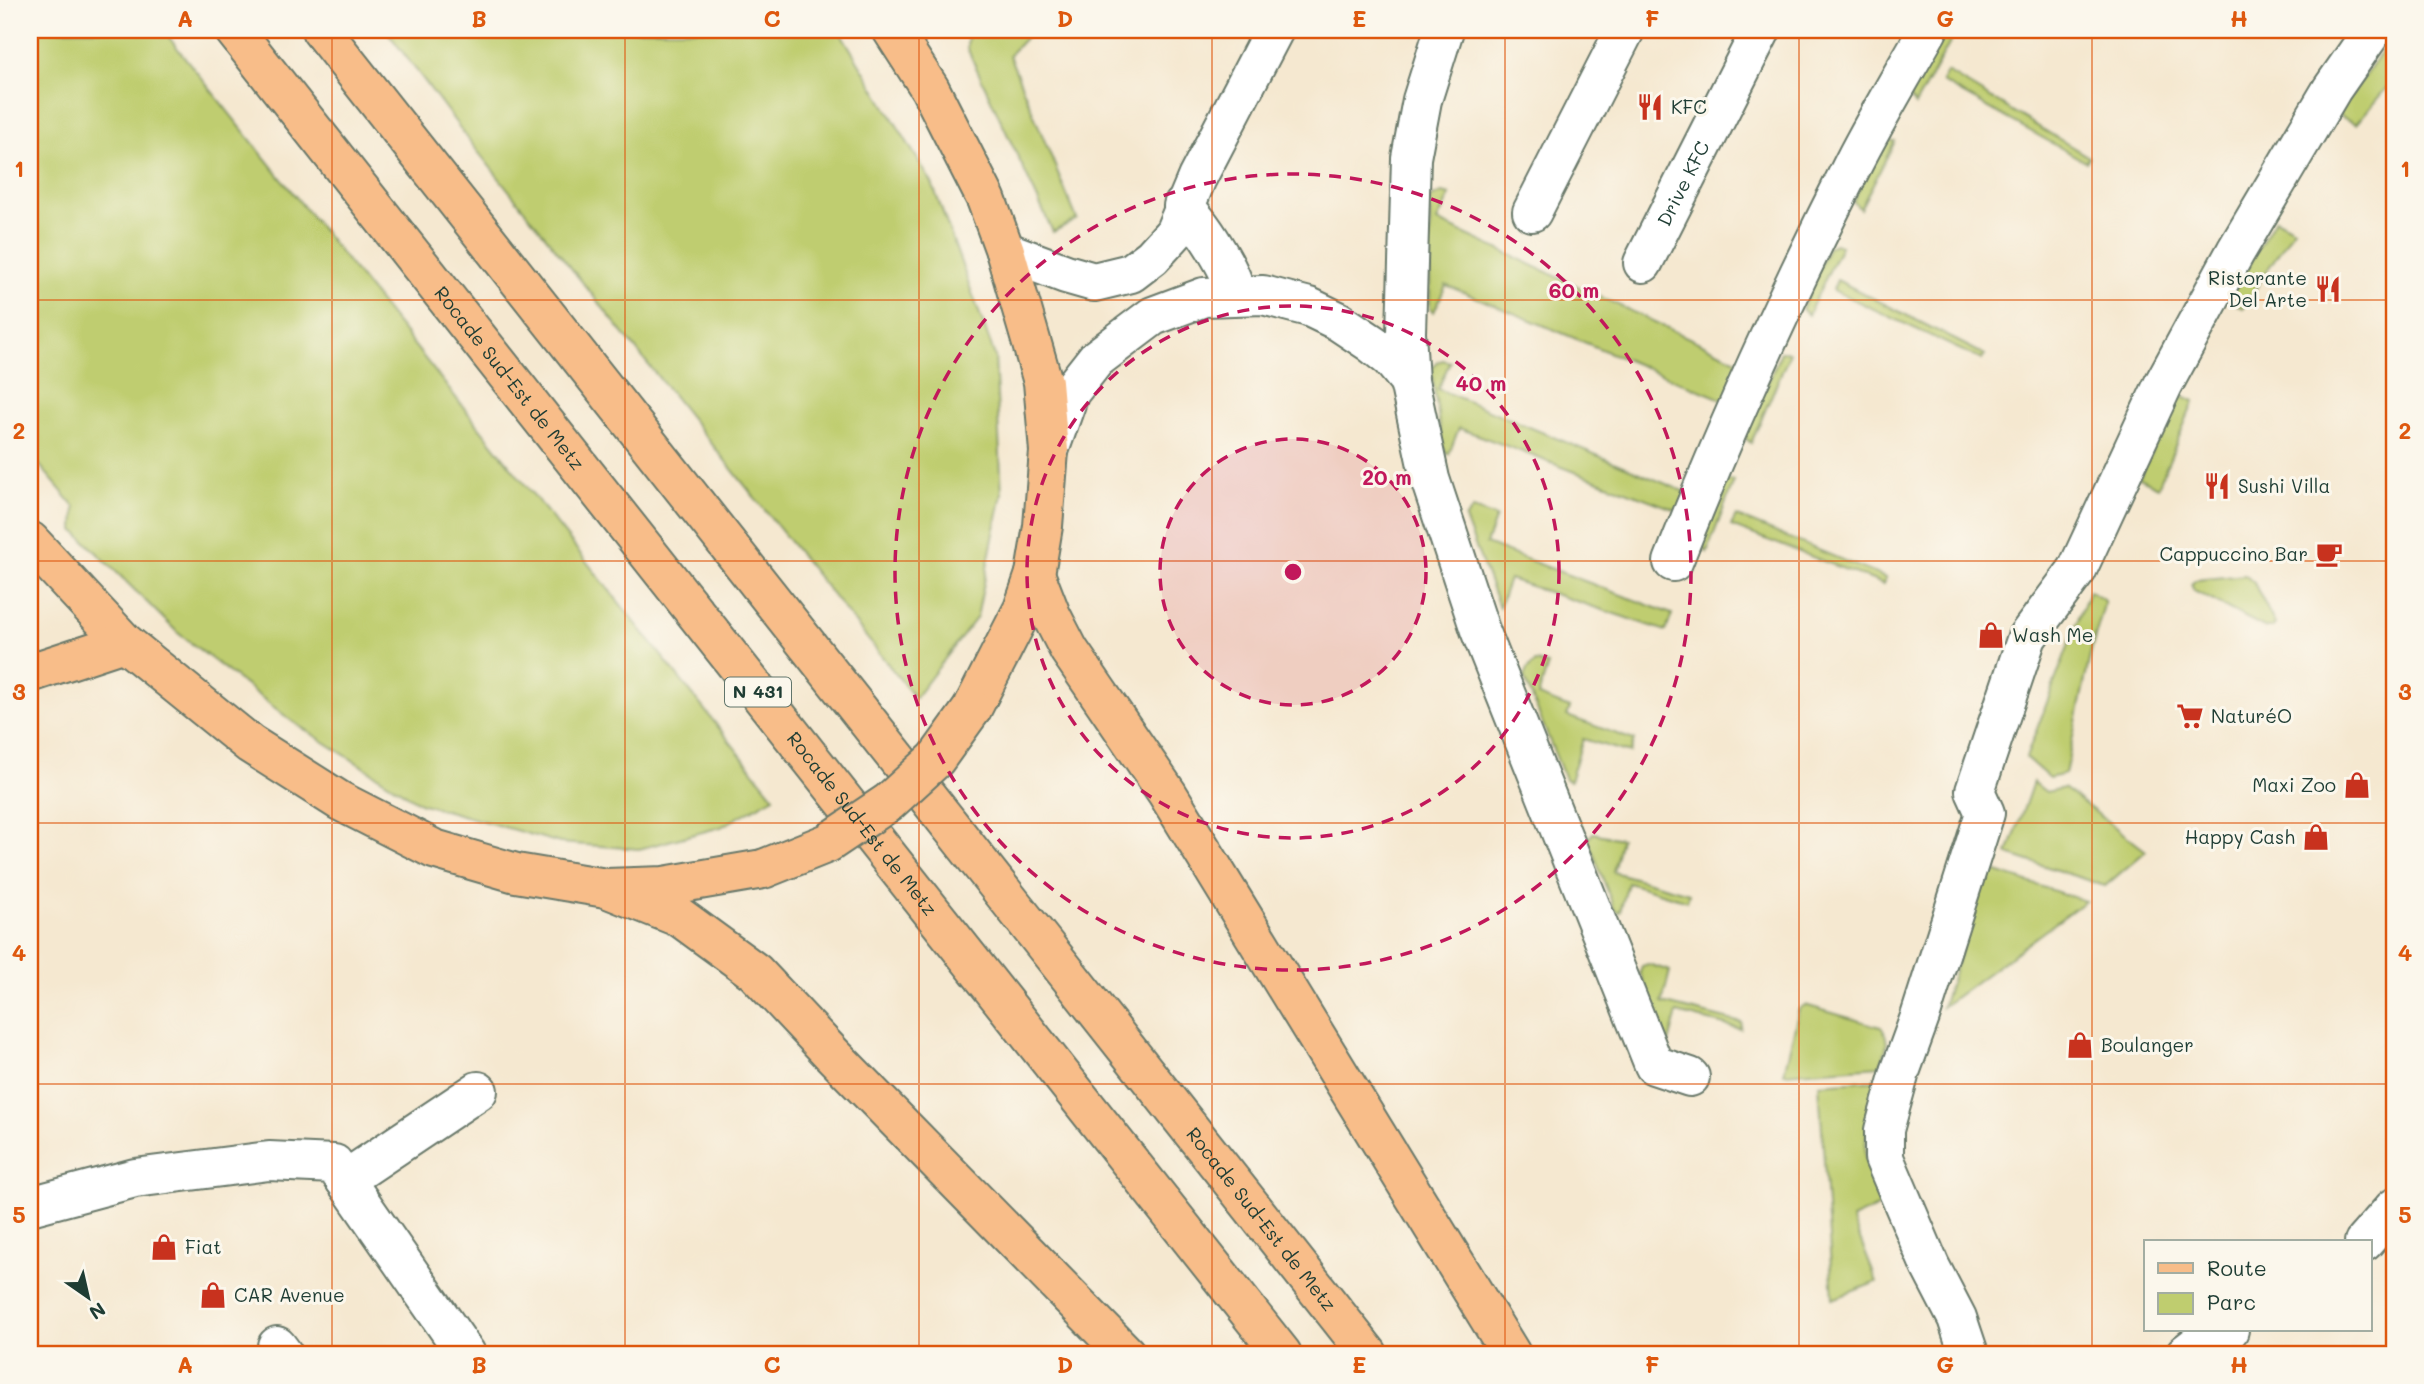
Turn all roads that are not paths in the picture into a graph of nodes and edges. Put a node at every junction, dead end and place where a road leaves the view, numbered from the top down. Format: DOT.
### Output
graph roads {
  1 [pos="234,30"];
  2 [pos="321,30"];
  3 [pos="1274,30"];
  4 [pos="1444,30"];
  5 [pos="1625,30"];
  6 [pos="1761,30"];
  7 [pos="1928,30"];
  8 [pos="2373,30"];
  9 [pos="900,33"];
  10 [pos="1184,206"];
  11 [pos="1532,212"];
  12 [pos="1005,251"];
  13 [pos="1643,263"];
  14 [pos="1236,294"];
  15 [pos="1409,381"];
  16 [pos="1049,451"];
  17 [pos="30,541"];
  18 [pos="1673,562"];
  19 [pos="1035,574"];
  20 [pos="124,642"];
  21 [pos="30,673"];
  22 [pos="606,888"];
  23 [pos="1690,1077"];
  24 [pos="478,1091"];
  25 [pos="345,1180"];
  26 [pos="30,1206"];
  27 [pos="2394,1208"];
  28 [pos="2366,1240"];
  29 [pos="2225,1332"];
  30 [pos="466,1354"];
  31 [pos="1126,1354"];
  32 [pos="1282,1354"];
  33 [pos="1368,1354"];
  34 [pos="1511,1354"];
  35 [pos="1969,1354"];
  36 [pos="2185,1354"];
  1 -- 32 [label="main road, Rocade Sud-Est de Metz / N 431"];
  2 -- 33 [label="main road, Rocade Sud-Est de Metz"];
  3 -- 10 [label="lane"];
  4 -- 15 [label="lane"];
  5 -- 11 [label="lane"];
  6 -- 13 [label="lane, Drive KFC"];
  7 -- 18 [label="lane"];
  8 -- 35 [label="lane"];
  9 -- 12 [label="main road"];
  10 -- 12 [label="lane"];
  10 -- 14 [label="lane"];
  12 -- 16 [label="main road"];
  14 -- 15 [label="lane"];
  14 -- 16 [label="lane"];
  15 -- 23 [label="lane"];
  16 -- 19 [label="main road"];
  17 -- 20 [label="main road"];
  19 -- 22 [label="main road, bridge"];
  19 -- 34 [label="main road"];
  20 -- 21 [label="main road"];
  20 -- 22 [label="main road"];
  22 -- 31 [label="main road"];
  24 -- 25 [label="lane"];
  25 -- 26 [label="lane"];
  25 -- 30 [label="lane"];
  27 -- 28 [label="lane"];
  29 -- 36 [label="lane"];
}
